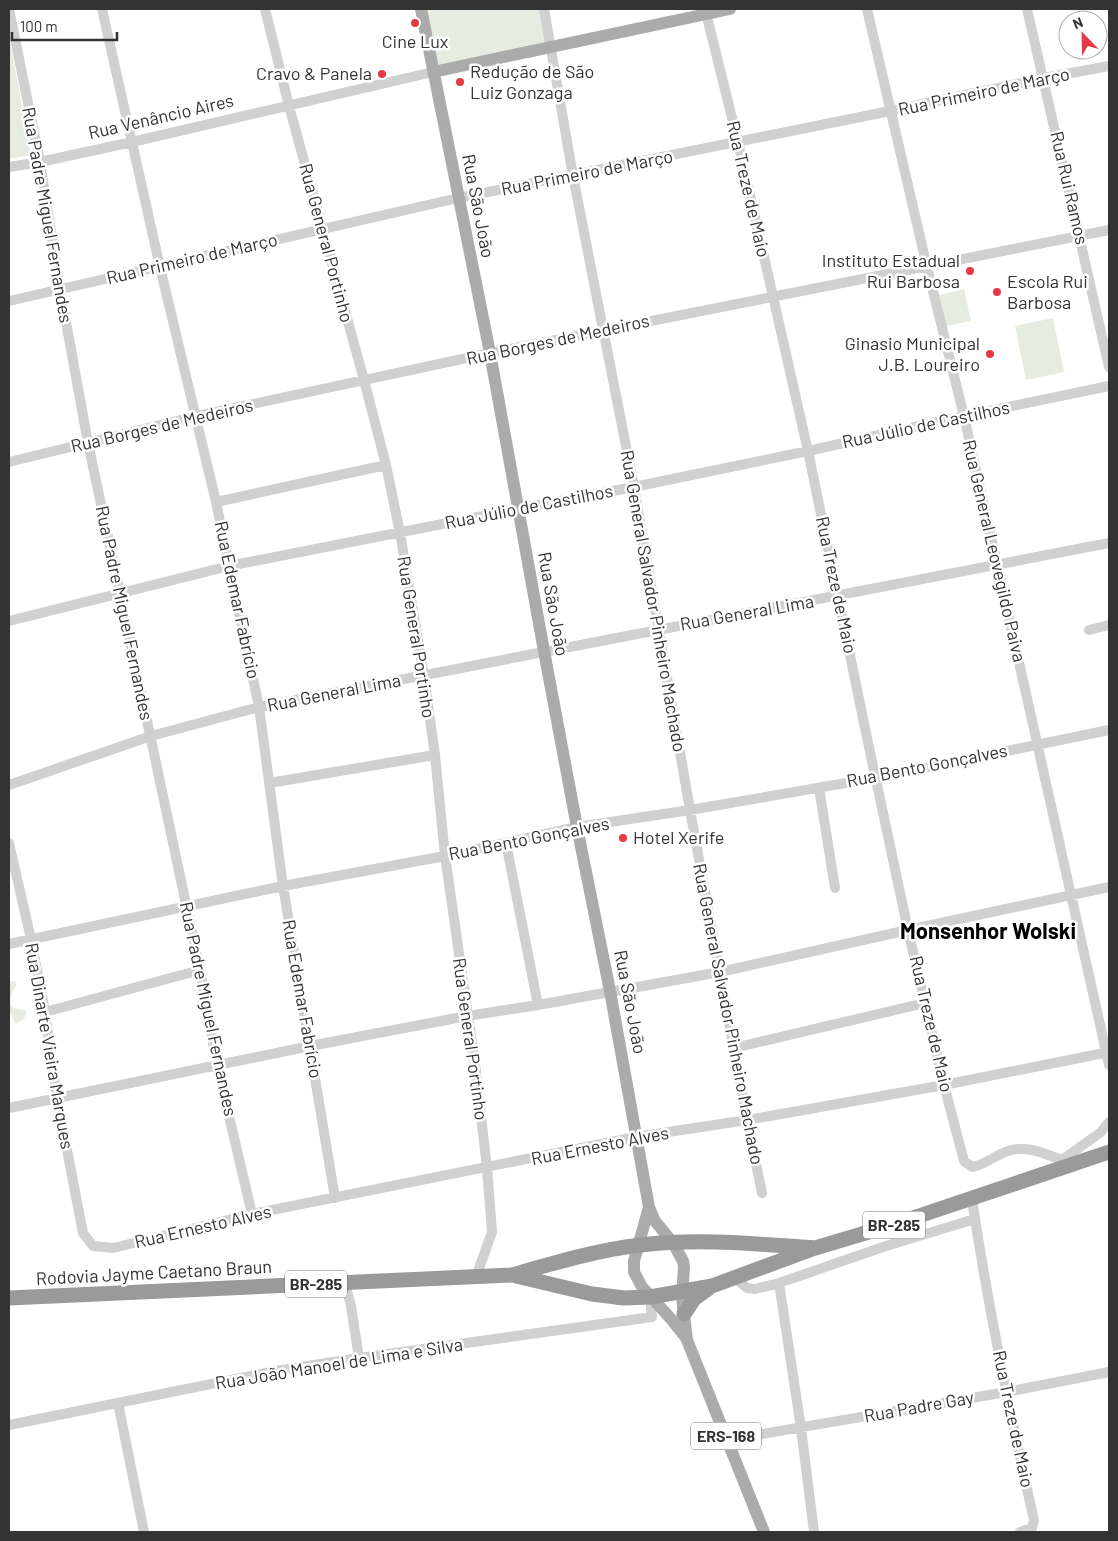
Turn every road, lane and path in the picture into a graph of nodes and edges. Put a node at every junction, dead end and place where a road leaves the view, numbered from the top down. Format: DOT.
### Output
graph roads {
  1 [pos="9,9"];
  2 [pos="102,9"];
  3 [pos="265,9"];
  4 [pos="421,9"];
  5 [pos="544,9"];
  6 [pos="730,9"];
  7 [pos="867,9"];
  8 [pos="1027,9"];
  9 [pos="706,11"];
  10 [pos="551,47"];
  11 [pos="1109,66"];
  12 [pos="433,72"];
  13 [pos="1044,78"];
  14 [pos="289,106"];
  15 [pos="890,111"];
  16 [pos="132,142"];
  17 [pos="738,142"];
  18 [pos="40,162"];
  19 [pos="9,166"];
  20 [pos="573,176"];
  21 [pos="458,198"];
  22 [pos="322,229"];
  23 [pos="1109,230"];
  24 [pos="1080,235"];
  25 [pos="160,267"];
  26 [pos="927,267"];
  27 [pos="60,290"];
  28 [pos="772,296"];
  29 [pos="9,301"];
  30 [pos="602,330"];
  31 [pos="490,353"];
  32 [pos="1109,367"];
  33 [pos="364,380"];
  34 [pos="1109,386"];
  35 [pos="197,416"];
  36 [pos="964,416"];
  37 [pos="88,443"];
  38 [pos="808,451"];
  39 [pos="9,462"];
  40 [pos="386,465"];
  41 [pos="634,487"];
  42 [pos="216,502"];
  43 [pos="518,509"];
  44 [pos="400,533"];
  45 [pos="1109,543"];
  46 [pos="997,565"];
  47 [pos="229,566"];
  48 [pos="121,594"];
  49 [pos="838,596"];
  50 [pos="9,621"];
  51 [pos="1109,625"];
  52 [pos="659,629"];
  53 [pos="1089,630"];
  54 [pos="544,651"];
  55 [pos="424,676"];
  56 [pos="260,707"];
  57 [pos="1109,730"];
  58 [pos="151,736"];
  59 [pos="1038,744"];
  60 [pos="434,755"];
  61 [pos="876,778"];
  62 [pos="269,783"];
  63 [pos="9,785"];
  64 [pos="819,788"];
  65 [pos="690,810"];
  66 [pos="577,827"];
  67 [pos="9,843"];
  68 [pos="506,843"];
  69 [pos="445,856"];
  70 [pos="283,886"];
  71 [pos="1109,887"];
  72 [pos="835,888"];
  73 [pos="1071,895"];
  74 [pos="187,906"];
  75 [pos="908,930"];
  76 [pos="31,938"];
  77 [pos="9,944"];
  78 [pos="200,970"];
  79 [pos="720,972"];
  80 [pos="610,991"];
  81 [pos="925,1003"];
  82 [pos="538,1005"];
  83 [pos="45,1012"];
  84 [pos="468,1016"];
  85 [pos="310,1046"];
  86 [pos="734,1048"];
  87 [pos="1108,1052"];
  88 [pos="217,1065"];
  89 [pos="1109,1065"];
  90 [pos="944,1085"];
  91 [pos="57,1098"];
  92 [pos="9,1108"];
  93 [pos="747,1120"];
  94 [pos="1109,1122"];
  95 [pos="636,1137"];
  96 [pos="1109,1152"];
  97 [pos="1064,1163"];
  98 [pos="487,1168"];
  99 [pos="762,1193"];
  100 [pos="335,1198"];
  101 [pos="972,1199"];
  102 [pos="649,1207"];
  103 [pos="252,1214"];
  104 [pos="975,1219"];
  105 [pos="673,1243"];
  106 [pos="639,1245"];
  107 [pos="93,1246"];
  108 [pos="816,1248"];
  109 [pos="512,1275"];
  110 [pos="476,1276"];
  111 [pos="735,1278"];
  112 [pos="345,1283"];
  113 [pos="779,1283"];
  114 [pos="712,1286"];
  115 [pos="682,1291"];
  116 [pos="650,1297"];
  117 [pos="9,1298"];
  118 [pos="684,1314"];
  119 [pos="688,1340"];
  120 [pos="358,1358"];
  121 [pos="1109,1372"];
  122 [pos="1006,1392"];
  123 [pos="118,1403"];
  124 [pos="9,1425"];
  125 [pos="801,1428"];
  126 [pos="728,1444"];
  127 [pos="144,1532"];
  128 [pos="764,1532"];
  129 [pos="814,1532"];
  130 [pos="1020,1532"];
  1 -- 18 [label="street, Rua Padre Miguel Fernandes"];
  2 -- 16 [label="street, Rua Edemar Fabrício"];
  3 -- 14 [label="street, Rua General Portinho"];
  4 -- 12 [label="main road, Rua São João"];
  5 -- 10 [label="street, Rua General Salvador Pinheiro Machado"];
  6 -- 9 [label="main road, Rua Venâncio Aires"];
  7 -- 15 [label="street, Rua General Leovegildo Paiva"];
  8 -- 13 [label="street, Rua Rui Ramos"];
  9 -- 10 [label="main road, Rua Venâncio Aires"];
  9 -- 17 [label="street, Rua Treze de Maio"];
  10 -- 12 [label="main road, Rua Venâncio Aires"];
  10 -- 20 [label="street, Rua General Salvador Pinheiro Machado"];
  11 -- 13 [label="street, Rua Primeiro de Março"];
  12 -- 14 [label="street, Rua Venâncio Aires"];
  12 -- 21 [label="main road, Rua São João"];
  13 -- 15 [label="street, Rua Primeiro de Março"];
  13 -- 24 [label="street, Rua Rui Ramos"];
  14 -- 16 [label="street, Rua Venâncio Aires"];
  14 -- 22 [label="street, Rua General Portinho"];
  15 -- 17 [label="street, Rua Primeiro de Março"];
  15 -- 26 [label="street, Rua General Leovegildo Paiva"];
  16 -- 18 [label="street, Rua Venâncio Aires"];
  16 -- 25 [label="street, Rua Edemar Fabrício"];
  17 -- 20 [label="street, Rua Primeiro de Março"];
  17 -- 28 [label="street, Rua Treze de Maio"];
  18 -- 19 [label="street, Rua Venâncio Aires"];
  18 -- 27 [label="street, Rua Padre Miguel Fernandes"];
  20 -- 21 [label="street, Rua Primeiro de Março"];
  20 -- 30 [label="street, Rua General Salvador Pinheiro Machado"];
  21 -- 22 [label="street, Rua Primeiro de Março"];
  21 -- 31 [label="main road, Rua São João"];
  22 -- 25 [label="street, Rua Primeiro de Março"];
  22 -- 33 [label="street, Rua General Portinho"];
  23 -- 24 [label="street, Rua Borges de Medeiros"];
  24 -- 26 [label="street, Rua Borges de Medeiros"];
  24 -- 32 [label="street, Rua Rui Ramos"];
  25 -- 27 [label="street, Rua Primeiro de Março"];
  25 -- 35 [label="street, Rua Edemar Fabrício"];
  26 -- 28 [label="street, Rua Borges de Medeiros"];
  26 -- 36 [label="street, Rua General Leovegildo Paiva"];
  27 -- 29 [label="street, Rua Primeiro de Março"];
  27 -- 37 [label="street, Rua Padre Miguel Fernandes"];
  28 -- 30 [label="street, Rua Borges de Medeiros"];
  28 -- 38 [label="street, Rua Treze de Maio"];
  30 -- 31 [label="street, Rua Borges de Medeiros"];
  30 -- 41 [label="street, Rua General Salvador Pinheiro Machado"];
  31 -- 33 [label="street, Rua Borges de Medeiros"];
  31 -- 43 [label="main road, Rua São João"];
  33 -- 35 [label="street, Rua Borges de Medeiros"];
  33 -- 40 [label="street, Rua General Portinho"];
  34 -- 36 [label="street, Rua Júlio de Castilhos"];
  35 -- 37 [label="street, Rua Borges de Medeiros"];
  35 -- 42 [label="street, Rua Edemar Fabrício"];
  36 -- 38 [label="street, Rua Júlio de Castilhos"];
  36 -- 46 [label="street, Rua General Leovegildo Paiva"];
  37 -- 39 [label="street, Rua Borges de Medeiros"];
  37 -- 48 [label="street, Rua Padre Miguel Fernandes"];
  38 -- 41 [label="street, Rua Júlio de Castilhos"];
  38 -- 49 [label="street, Rua Treze de Maio"];
  40 -- 42 [label="street"];
  40 -- 44 [label="street, Rua General Portinho"];
  41 -- 43 [label="street, Rua Júlio de Castilhos"];
  41 -- 52 [label="street, Rua General Salvador Pinheiro Machado"];
  42 -- 47 [label="street, Rua Edemar Fabrício"];
  43 -- 44 [label="street, Rua Júlio de Castilhos"];
  43 -- 54 [label="main road, Rua São João"];
  44 -- 47 [label="street, Rua Júlio de Castilhos"];
  44 -- 55 [label="street, Rua General Portinho"];
  45 -- 46 [label="street, Rua General Lima"];
  46 -- 49 [label="street, Rua General Lima"];
  46 -- 59 [label="street, Rua General Leovegildo Paiva"];
  47 -- 48 [label="street, Rua Júlio de Castilhos"];
  47 -- 56 [label="street, Rua Edemar Fabrício"];
  48 -- 50 [label="street, Rua Júlio de Castilhos"];
  48 -- 58 [label="street, Rua Padre Miguel Fernandes"];
  49 -- 52 [label="street, Rua General Lima"];
  49 -- 61 [label="street, Rua Treze de Maio"];
  51 -- 53 [label="street"];
  52 -- 54 [label="street, Rua General Lima"];
  52 -- 65 [label="street, Rua General Salvador Pinheiro Machado"];
  54 -- 55 [label="street, Rua General Lima"];
  54 -- 66 [label="main road, Rua São João"];
  55 -- 56 [label="street, Rua General Lima"];
  55 -- 60 [label="street, Rua General Portinho"];
  56 -- 58 [label="street, Rua General Lima"];
  56 -- 62 [label="street, Rua Edemar Fabrício"];
  57 -- 59 [label="street, Rua Bento Gonçalves"];
  58 -- 63 [label="street, Rua General Lima"];
  58 -- 74 [label="street, Rua Padre Miguel Fernandes"];
  59 -- 61 [label="street, Rua Bento Gonçalves"];
  59 -- 73 [label="street, Rua General Leovegildo Paiva"];
  60 -- 62 [label="street"];
  60 -- 69 [label="street, Rua General Portinho"];
  61 -- 64 [label="street, Rua Bento Gonçalves"];
  61 -- 75 [label="street, Rua Treze de Maio"];
  62 -- 70 [label="street, Rua Edemar Fabrício"];
  64 -- 65 [label="street, Rua Bento Gonçalves"];
  64 -- 72 [label="street"];
  65 -- 66 [label="street, Rua Bento Gonçalves"];
  65 -- 79 [label="street, Rua General Salvador Pinheiro Machado"];
  66 -- 68 [label="street, Rua Bento Gonçalves"];
  66 -- 80 [label="main road, Rua São João"];
  67 -- 76 [label="street, Rua Dinarte Vieira Marques"];
  68 -- 69 [label="street, Rua Bento Gonçalves"];
  68 -- 82 [label="street"];
  69 -- 70 [label="street, Rua Bento Gonçalves"];
  69 -- 84 [label="street, Rua General Portinho"];
  70 -- 74 [label="street, Rua Bento Gonçalves"];
  70 -- 85 [label="street, Rua Edemar Fabrício"];
  71 -- 73 [label="street"];
  73 -- 75 [label="street"];
  73 -- 87 [label="street, Rua General Leovegildo Paiva"];
  74 -- 76 [label="street, Rua Bento Gonçalves"];
  74 -- 78 [label="street, Rua Padre Miguel Fernandes"];
  75 -- 79 [label="street"];
  75 -- 81 [label="street, Rua Treze de Maio"];
  76 -- 77 [label="street, Rua Bento Gonçalves"];
  76 -- 83 [label="street, Rua Dinarte Vieira Marques"];
  78 -- 83 [label="street"];
  78 -- 88 [label="street, Rua Padre Miguel Fernandes"];
  79 -- 80 [label="street"];
  79 -- 86 [label="street, Rua General Salvador Pinheiro Machado"];
  80 -- 82 [label="street"];
  80 -- 95 [label="main road, Rua São João"];
  81 -- 86 [label="street"];
  81 -- 90 [label="street, Rua Treze de Maio"];
  82 -- 84 [label="street"];
  83 -- 91 [label="street, Rua Dinarte Vieira Marques"];
  84 -- 85 [label="street"];
  84 -- 98 [label="street, Rua General Portinho"];
  85 -- 88 [label="street"];
  85 -- 100 [label="street, Rua Edemar Fabrício"];
  86 -- 93 [label="street, Rua General Salvador Pinheiro Machado"];
  87 -- 89 [label="street, Rua General Leovegildo Paiva"];
  87 -- 90 [label="street, Rua Ernesto Alves"];
  88 -- 91 [label="street"];
  88 -- 103 [label="street, Rua Padre Miguel Fernandes"];
  90 -- 93 [label="street, Rua Ernesto Alves"];
  90 -- 97 [label="street, Rua Treze de Maio"];
  91 -- 92 [label="street"];
  91 -- 107 [label="street, Rua Dinarte Vieira Marques"];
  93 -- 95 [label="street, Rua Ernesto Alves"];
  93 -- 99 [label="street, Rua General Salvador Pinheiro Machado"];
  94 -- 97 [label="street"];
  95 -- 98 [label="street, Rua Ernesto Alves"];
  95 -- 102 [label="main road, Rua São João"];
  96 -- 97 [label="highway, BR-285"];
  97 -- 101 [label="highway, BR-285"];
  98 -- 100 [label="street, Rua Ernesto Alves"];
  98 -- 110 [label="street, Rua General Portinho"];
  100 -- 103 [label="street, Rua Ernesto Alves"];
  101 -- 104 [label="street, Rua Treze de Maio"];
  101 -- 108 [label="highway, BR-285"];
  102 -- 105 [label="main road, Rua São João"];
  102 -- 106 [label="main road, Rua São João"];
  103 -- 107 [label="street, Rua Ernesto Alves"];
  104 -- 113 [label="street"];
  104 -- 122 [label="street, Rua Treze de Maio"];
  105 -- 106 [label="highway, Rodovia Jayme Caetano Braun / BR-285"];
  105 -- 108 [label="highway, BR-285"];
  105 -- 115 [label="main road"];
  106 -- 109 [label="highway, Rodovia Jayme Caetano Braun / BR-285"];
  106 -- 116 [label="main road"];
  108 -- 111 [label="highway, BR-285"];
  109 -- 110 [label="highway, Rodovia Jayme Caetano Braun / BR-285"];
  109 -- 116 [label="highway, Rodovia Jayme Caetano Braun / BR-285"];
  110 -- 112 [label="highway, Rodovia Jayme Caetano Braun / BR-285"];
  111 -- 113 [label="street"];
  111 -- 114 [label="highway, BR-285"];
  112 -- 117 [label="highway, Rodovia Jayme Caetano Braun / BR-285"];
  112 -- 120 [label="street"];
  113 -- 125 [label="street"];
  114 -- 115 [label="highway, BR-285"];
  114 -- 118 [label="highway"];
  115 -- 116 [label="highway, BR-285"];
  115 -- 118 [label="main road, ERS-168"];
  116 -- 119 [label="main road, ERS-168"];
  116 -- 120 [label="street, Rua João Manoel de Lima e Silva"];
  118 -- 119 [label="main road, ERS-168"];
  119 -- 126 [label="main road, ERS-168"];
  120 -- 123 [label="street, Rua João Manoel de Lima e Silva"];
  121 -- 122 [label="street, Rua Padre Gay"];
  122 -- 125 [label="street, Rua Padre Gay"];
  122 -- 130 [label="street, Rua Treze de Maio"];
  123 -- 124 [label="street, Rua João Manoel de Lima e Silva"];
  123 -- 127 [label="street"];
  125 -- 126 [label="street, Rua Padre Gay"];
  125 -- 129 [label="street"];
  126 -- 128 [label="main road, ERS-168"];
}
